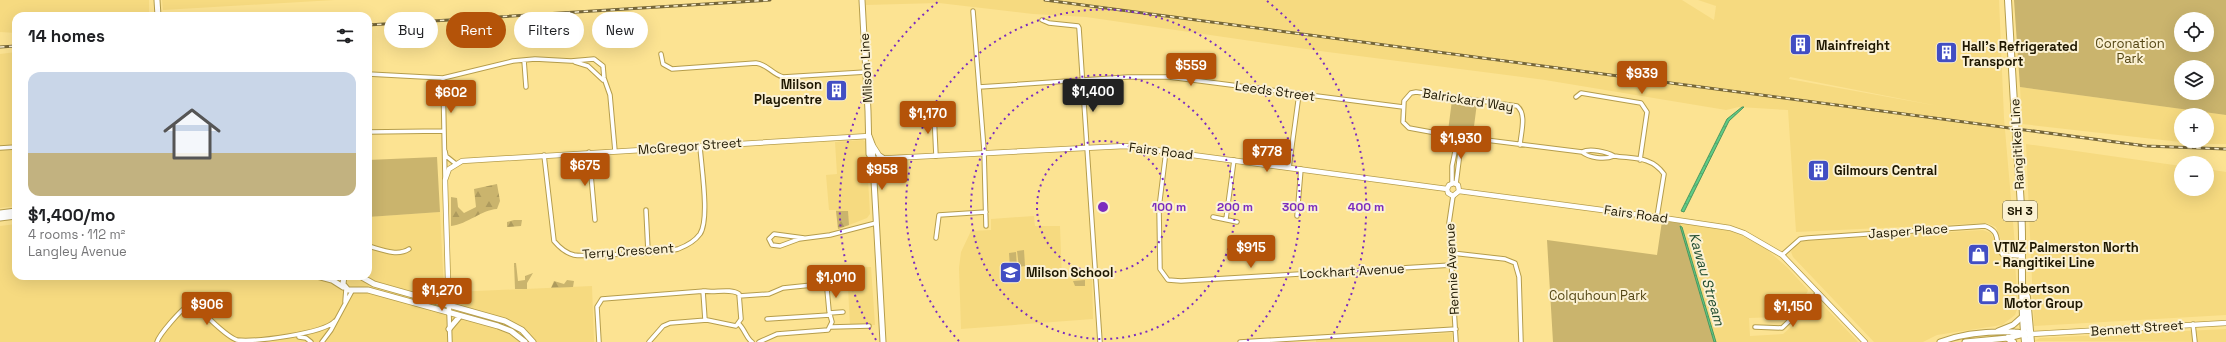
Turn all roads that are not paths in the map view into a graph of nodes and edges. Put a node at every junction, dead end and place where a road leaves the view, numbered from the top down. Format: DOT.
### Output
graph roads {
  1 [pos="157,0"];
  2 [pos="862,0"];
  3 [pos="2008,0"];
  4 [pos="973,11"];
  5 [pos="158,12"];
  6 [pos="1042,20"];
  7 [pos="661,54"];
  8 [pos="524,60"];
  9 [pos="571,61"];
  10 [pos="866,72"];
  11 [pos="372,74"];
  12 [pos="443,78"];
  13 [pos="1083,80"];
  14 [pos="606,84"];
  15 [pos="526,87"];
  16 [pos="978,87"];
  17 [pos="1300,94"];
  18 [pos="1576,97"];
  19 [pos="1403,107"];
  20 [pos="934,114"];
  21 [pos="444,131"];
  22 [pos="372,132"];
  23 [pos="869,136"];
  24 [pos="1460,137"];
  25 [pos="872,144"];
  26 [pos="1520,145"];
  27 [pos="700,146"];
  28 [pos="12,147"];
  29 [pos="0,148"];
  30 [pos="1087,148"];
  31 [pos="444,150"];
  32 [pos="615,151"];
  33 [pos="590,152"];
  34 [pos="1166,152"];
  35 [pos="984,153"];
  36 [pos="544,155"];
  37 [pos="936,156"];
  38 [pos="872,159"];
  39 [pos="886,159"];
  40 [pos="1234,160"];
  41 [pos="1640,160"];
  42 [pos="456,164"];
  43 [pos="1289,168"];
  44 [pos="1301,169"];
  45 [pos="445,180"];
  46 [pos="1454,184"];
  47 [pos="1447,189"];
  48 [pos="1459,191"];
  49 [pos="1453,196"];
  50 [pos="646,210"];
  51 [pos="12,212"];
  52 [pos="986,212"];
  53 [pos="0,213"];
  54 [pos="12,216"];
  55 [pos="1297,216"];
  56 [pos="1212,217"];
  57 [pos="1657,217"];
  58 [pos="0,218"];
  59 [pos="1226,219"];
  60 [pos="595,220"];
  61 [pos="1237,222"];
  62 [pos="876,223"];
  63 [pos="986,226"];
  64 [pos="804,238"];
  65 [pos="936,238"];
  66 [pos="372,247"];
  67 [pos="408,249"];
  68 [pos="648,251"];
  69 [pos="1452,253"];
  70 [pos="1782,255"];
  71 [pos="2021,256"];
  72 [pos="1452,265"];
  73 [pos="332,280"];
  74 [pos="342,280"];
  75 [pos="360,280"];
  76 [pos="366,280"];
  77 [pos="448,282"];
  78 [pos="841,285"];
  79 [pos="827,287"];
  80 [pos="345,288"];
  81 [pos="2023,288"];
  82 [pos="354,291"];
  83 [pos="703,291"];
  84 [pos="1818,293"];
  85 [pos="739,296"];
  86 [pos="429,300"];
  87 [pos="345,303"];
  88 [pos="449,305"];
  89 [pos="843,312"];
  90 [pos="449,313"];
  91 [pos="830,314"];
  92 [pos="460,316"];
  93 [pos="2022,317"];
  94 [pos="767,319"];
  95 [pos="705,320"];
  96 [pos="335,322"];
  97 [pos="2226,323"];
  98 [pos="739,324"];
  99 [pos="2193,324"];
  100 [pos="831,326"];
  101 [pos="869,326"];
  102 [pos="1755,327"];
  103 [pos="1456,328"];
  104 [pos="449,329"];
  105 [pos="1989,332"];
  106 [pos="1972,334"];
  107 [pos="2027,334"];
  108 [pos="294,338"];
  109 [pos="1297,340"];
  110 [pos="2011,340"];
  111 [pos="1972,341"];
  112 [pos="157,342"];
  113 [pos="311,342"];
  114 [pos="322,342"];
  115 [pos="450,342"];
  116 [pos="525,342"];
  117 [pos="533,342"];
  118 [pos="599,342"];
  119 [pos="649,342"];
  120 [pos="752,342"];
  121 [pos="759,342"];
  122 [pos="883,342"];
  123 [pos="1100,342"];
  124 [pos="1240,342"];
  125 [pos="1456,342"];
  126 [pos="1521,342"];
  127 [pos="1865,342"];
  128 [pos="1940,342"];
  129 [pos="1965,342"];
  130 [pos="2025,342"];
  131 [pos="2031,342"];
  132 [pos="2195,342"];
  1 -- 5 [label="main road"];
  2 -- 10 [label="main road, Milson Line"];
  3 -- 71 [label="highway, Rangitikei Line / SH 3, bridge"];
  4 -- 16 [label="street"];
  6 -- 13 [label="street"];
  7 -- 10 [label="street"];
  8 -- 9 [label="street"];
  8 -- 12 [label="street"];
  8 -- 15 [label="street"];
  9 -- 14 [label="street"];
  9 -- 14 [label="street"];
  10 -- 23 [label="main road, Milson Line"];
  11 -- 12 [label="street"];
  12 -- 21 [label="street"];
  13 -- 16 [label="street, Leeds Street"];
  13 -- 17 [label="street, Leeds Street"];
  13 -- 30 [label="street"];
  14 -- 32 [label="street"];
  16 -- 35 [label="street"];
  17 -- 19 [label="street, Leeds Street"];
  17 -- 43 [label="street"];
  18 -- 41 [label="street"];
  19 -- 24 [label="street"];
  19 -- 26 [label="street, Balrickard Way"];
  20 -- 37 [label="street"];
  21 -- 22 [label="street"];
  21 -- 31 [label="street"];
  23 -- 25 [label="main road, Milson Line"];
  23 -- 27 [label="street, McGregor Street"];
  23 -- 38 [label="main road, Milson Line"];
  24 -- 26 [label="street"];
  24 -- 46 [label="street"];
  24 -- 46 [label="street"];
  25 -- 38 [label="main road, Milson Line"];
  25 -- 39 [label="street"];
  26 -- 41 [label="street"];
  27 -- 32 [label="street, McGregor Street"];
  27 -- 68 [label="street, Terry Crescent"];
  28 -- 29 [label="street"];
  30 -- 34 [label="street, Fairs Road"];
  30 -- 35 [label="street, Fairs Road"];
  30 -- 123 [label="street"];
  31 -- 42 [label="street"];
  31 -- 45 [label="street"];
  32 -- 33 [label="street, McGregor Street"];
  33 -- 36 [label="street, McGregor Street"];
  33 -- 60 [label="street"];
  34 -- 40 [label="street, Fairs Road"];
  34 -- 72 [label="street, Lockhart Avenue"];
  35 -- 37 [label="street, Fairs Road"];
  35 -- 52 [label="street"];
  36 -- 42 [label="street, McGregor Street"];
  36 -- 68 [label="street, Terry Crescent"];
  37 -- 39 [label="street, Fairs Road"];
  38 -- 39 [label="street, Fairs Road"];
  38 -- 62 [label="main road, Milson Line"];
  40 -- 43 [label="street, Fairs Road"];
  40 -- 59 [label="street"];
  41 -- 57 [label="street"];
  42 -- 45 [label="street"];
  43 -- 44 [label="street, Fairs Road"];
  44 -- 47 [label="street, Fairs Road"];
  44 -- 55 [label="street"];
  45 -- 77 [label="street"];
  46 -- 47 [label="street"];
  46 -- 48 [label="street"];
  47 -- 49 [label="street"];
  48 -- 49 [label="street"];
  48 -- 57 [label="street, Fairs Road"];
  49 -- 69 [label="street, Rennie Avenue"];
  50 -- 68 [label="street"];
  51 -- 53 [label="main road"];
  52 -- 63 [label="street"];
  52 -- 65 [label="street"];
  54 -- 58 [label="main road"];
  56 -- 59 [label="street"];
  57 -- 70 [label="street, Fairs Road"];
  59 -- 61 [label="street"];
  62 -- 64 [label="street"];
  62 -- 122 [label="main road, Milson Line"];
  64 -- 64 [label="street"];
  66 -- 67 [label="street"];
  69 -- 72 [label="street, Rennie Avenue"];
  69 -- 126 [label="street"];
  70 -- 71 [label="street, Jasper Place"];
  70 -- 84 [label="street, Fairs Road"];
  71 -- 81 [label="highway, Rangitikei Line / SH 3"];
  72 -- 103 [label="street, Rennie Avenue"];
  73 -- 80 [label="main road"];
  74 -- 80 [label="main road"];
  75 -- 82 [label="main road"];
  76 -- 86 [label="main road"];
  77 -- 86 [label="main road"];
  77 -- 88 [label="street"];
  78 -- 79 [label="street"];
  79 -- 85 [label="street"];
  79 -- 91 [label="street"];
  80 -- 82 [label="main road"];
  80 -- 87 [label="street"];
  81 -- 93 [label="highway, Rangitikei Line / SH 3"];
  81 -- 107 [label="highway, Rangitikei Line / SH 3"];
  82 -- 87 [label="street"];
  82 -- 90 [label="main road"];
  83 -- 85 [label="street"];
  83 -- 95 [label="street"];
  83 -- 118 [label="street"];
  84 -- 102 [label="street"];
  84 -- 127 [label="street, Fairs Road"];
  85 -- 98 [label="street"];
  86 -- 88 [label="main road"];
  87 -- 96 [label="street"];
  88 -- 90 [label="street"];
  88 -- 117 [label="main road"];
  89 -- 91 [label="street"];
  90 -- 92 [label="main road"];
  90 -- 104 [label="street"];
  91 -- 94 [label="street"];
  91 -- 100 [label="street"];
  92 -- 104 [label="main road"];
  92 -- 116 [label="main road"];
  93 -- 105 [label="main road"];
  93 -- 107 [label="highway, Rangitikei Line / SH 3"];
  95 -- 98 [label="street"];
  95 -- 119 [label="street"];
  96 -- 108 [label="street"];
  96 -- 114 [label="street"];
  97 -- 99 [label="street, Bennett Street"];
  98 -- 120 [label="street"];
  99 -- 107 [label="street, Bennett Street"];
  99 -- 132 [label="street"];
  100 -- 101 [label="street"];
  100 -- 121 [label="street"];
  103 -- 109 [label="street"];
  103 -- 125 [label="street, Rennie Avenue"];
  104 -- 115 [label="street"];
  105 -- 106 [label="main road"];
  105 -- 107 [label="main road"];
  106 -- 111 [label="main road"];
  106 -- 128 [label="main road"];
  107 -- 110 [label="main road"];
  107 -- 130 [label="highway, Rangitikei Line / SH 3"];
  107 -- 131 [label="highway, Rangitikei Line / SH 3"];
  108 -- 112 [label="street"];
  108 -- 113 [label="street"];
  109 -- 124 [label="street"];
  110 -- 111 [label="main road"];
  111 -- 129 [label="main road"];
}
